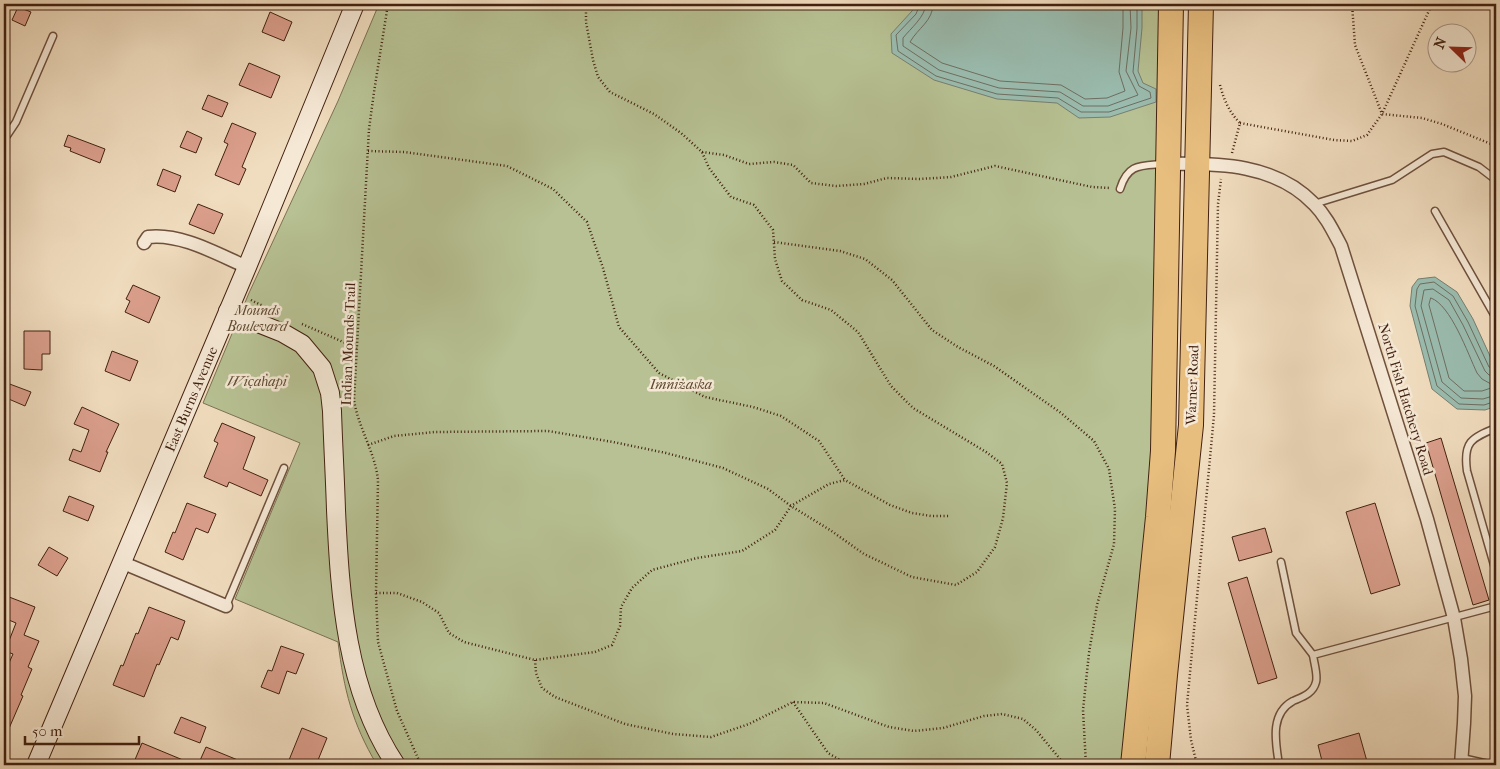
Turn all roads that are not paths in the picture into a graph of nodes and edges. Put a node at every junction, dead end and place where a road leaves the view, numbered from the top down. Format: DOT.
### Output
graph roads {
  1 [pos="355,4"];
  2 [pos="1171,4"];
  3 [pos="1201,4"];
  4 [pos="53,36"];
  5 [pos="4,140"];
  6 [pos="1196,163"];
  7 [pos="1168,164"];
  8 [pos="1496,180"];
  9 [pos="1120,189"];
  10 [pos="1314,204"];
  11 [pos="1435,211"];
  12 [pos="144,243"];
  13 [pos="247,267"];
  14 [pos="228,311"];
  15 [pos="1496,318"];
  16 [pos="1496,428"];
  17 [pos="284,468"];
  18 [pos="121,562"];
  19 [pos="1280,562"];
  20 [pos="1496,572"];
  21 [pos="226,606"];
  22 [pos="1496,606"];
  23 [pos="1454,618"];
  24 [pos="1313,655"];
  25 [pos="1158,759"];
  26 [pos="1461,762"];
  27 [pos="36,765"];
  28 [pos="396,765"];
  29 [pos="1133,765"];
  30 [pos="1280,765"];
  31 [pos="1493,765"];
  1 -- 13 [label="street, East Burns Avenue"];
  2 -- 7 [label="highway, Warner Road"];
  3 -- 6 [label="highway, Warner Road"];
  4 -- 5 [label="lane"];
  6 -- 7 [label="street, North Fish Hatchery Road"];
  6 -- 10 [label="street, North Fish Hatchery Road"];
  6 -- 25 [label="highway, Warner Road"];
  7 -- 9 [label="lane"];
  7 -- 29 [label="highway, Warner Road"];
  8 -- 10 [label="lane"];
  10 -- 23 [label="street, North Fish Hatchery Road"];
  11 -- 15 [label="lane"];
  12 -- 13 [label="street"];
  13 -- 14 [label="street, East Burns Avenue"];
  14 -- 18 [label="street, East Burns Avenue"];
  14 -- 28 [label="street"];
  16 -- 20 [label="lane"];
  17 -- 21 [label="lane"];
  18 -- 21 [label="street"];
  18 -- 27 [label="street, East Burns Avenue"];
  19 -- 24 [label="lane"];
  22 -- 23 [label="lane"];
  23 -- 24 [label="lane"];
  23 -- 26 [label="street, North Fish Hatchery Road"];
  24 -- 30 [label="lane"];
  26 -- 31 [label="lane"];
}
